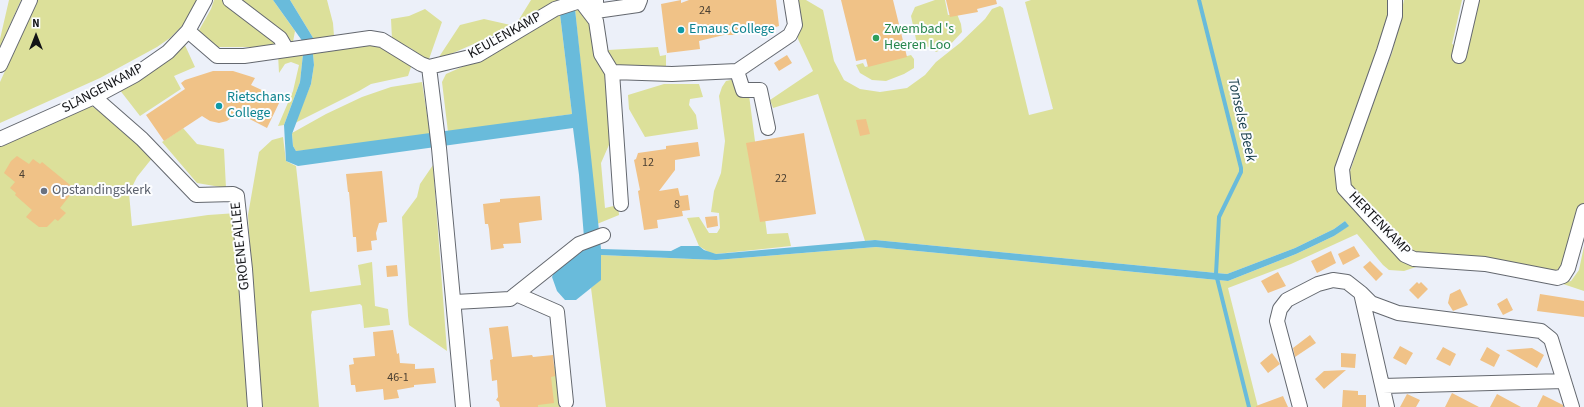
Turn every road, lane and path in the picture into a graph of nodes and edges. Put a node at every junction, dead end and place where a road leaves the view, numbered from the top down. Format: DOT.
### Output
graph roads {
  1 [pos="30,0"];
  2 [pos="205,0"];
  3 [pos="230,0"];
  4 [pos="580,0"];
  5 [pos="596,0"];
  6 [pos="640,0"];
  7 [pos="791,0"];
  8 [pos="1395,0"];
  9 [pos="1472,0"];
  10 [pos="188,31"];
  11 [pos="293,49"];
  12 [pos="1459,56"];
  13 [pos="0,65"];
  14 [pos="429,67"];
  15 [pos="737,71"];
  16 [pos="612,72"];
  17 [pos="94,97"];
  18 [pos="768,128"];
  19 [pos="0,139"];
  20 [pos="622,204"];
  21 [pos="1584,211"];
  22 [pos="603,235"];
  23 [pos="1361,292"];
  24 [pos="516,294"];
  25 [pos="455,302"];
  26 [pos="1564,381"];
  27 [pos="1383,386"];
  28 [pos="566,402"];
  29 [pos="255,407"];
  30 [pos="463,407"];
  31 [pos="1300,407"];
  32 [pos="1387,407"];
  33 [pos="1572,407"];
  1 -- 13 [label="street"];
  2 -- 10 [label="street, SLANGENKAMP"];
  3 -- 11 [label="street"];
  4 -- 5 [label="street, KEULENKAMP"];
  4 -- 14 [label="street, KEULENKAMP"];
  4 -- 16 [label="street"];
  5 -- 6 [label="street, KEULENKAMP"];
  7 -- 15 [label="street"];
  8 -- 21 [label="street, HERTENKAMP"];
  9 -- 12 [label="street"];
  10 -- 11 [label="street"];
  10 -- 17 [label="street, SLANGENKAMP"];
  11 -- 14 [label="street"];
  14 -- 25 [label="street"];
  15 -- 16 [label="street"];
  15 -- 18 [label="street"];
  16 -- 20 [label="street"];
  17 -- 19 [label="street, SLANGENKAMP"];
  17 -- 29 [label="street, GROENE ALLEE"];
  22 -- 24 [label="street"];
  23 -- 26 [label="street"];
  23 -- 27 [label="street"];
  23 -- 31 [label="street"];
  24 -- 25 [label="street"];
  24 -- 28 [label="street"];
  25 -- 30 [label="street"];
  26 -- 27 [label="street"];
  26 -- 33 [label="street"];
  27 -- 32 [label="street"];
}
